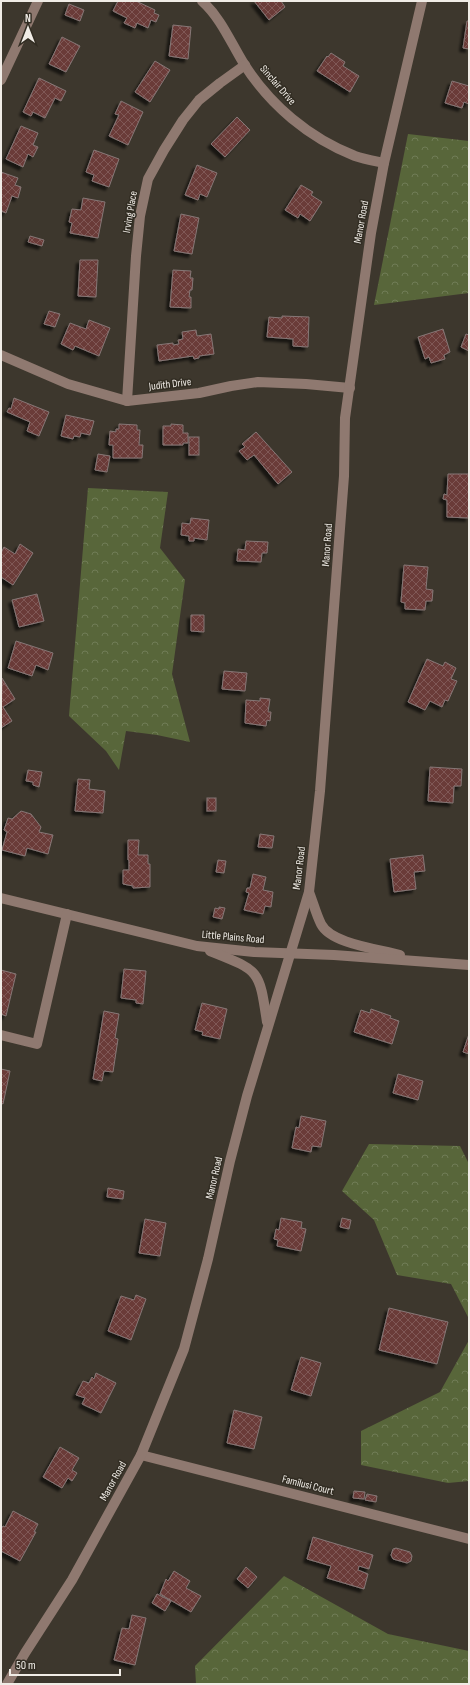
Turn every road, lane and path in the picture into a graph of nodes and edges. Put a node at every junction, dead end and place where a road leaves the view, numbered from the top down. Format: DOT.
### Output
graph roads {
  1 [pos="38,1"];
  2 [pos="202,1"];
  3 [pos="422,1"];
  4 [pos="245,65"];
  5 [pos="1,79"];
  6 [pos="384,163"];
  7 [pos="1,356"];
  8 [pos="350,388"];
  9 [pos="127,401"];
  10 [pos="309,892"];
  11 [pos="1,898"];
  12 [pos="67,914"];
  13 [pos="197,946"];
  14 [pos="291,953"];
  15 [pos="422,961"];
  16 [pos="469,965"];
  17 [pos="268,1027"];
  18 [pos="1,1035"];
  19 [pos="141,1455"];
  20 [pos="469,1539"];
  21 [pos="7,1684"];
  1 -- 5 [label="street"];
  2 -- 4 [label="street, Sinclair Drive"];
  3 -- 6 [label="street, Manor Road"];
  4 -- 6 [label="street, Sinclair Drive"];
  4 -- 9 [label="street, Irving Place"];
  6 -- 8 [label="street, Manor Road"];
  7 -- 9 [label="street, Judith Drive"];
  8 -- 9 [label="street, Judith Drive"];
  8 -- 10 [label="street, Manor Road"];
  10 -- 14 [label="street, Manor Road"];
  10 -- 15 [label="street"];
  11 -- 12 [label="street, Little Plains Road"];
  12 -- 13 [label="street, Little Plains Road"];
  12 -- 18 [label="street"];
  13 -- 14 [label="street, Little Plains Road"];
  13 -- 17 [label="street"];
  14 -- 15 [label="street, Little Plains Road"];
  14 -- 17 [label="street, Manor Road"];
  15 -- 16 [label="street, Little Plains Road"];
  17 -- 19 [label="street, Manor Road"];
  19 -- 20 [label="street, Familusi Court"];
  19 -- 21 [label="street, Manor Road"];
}
